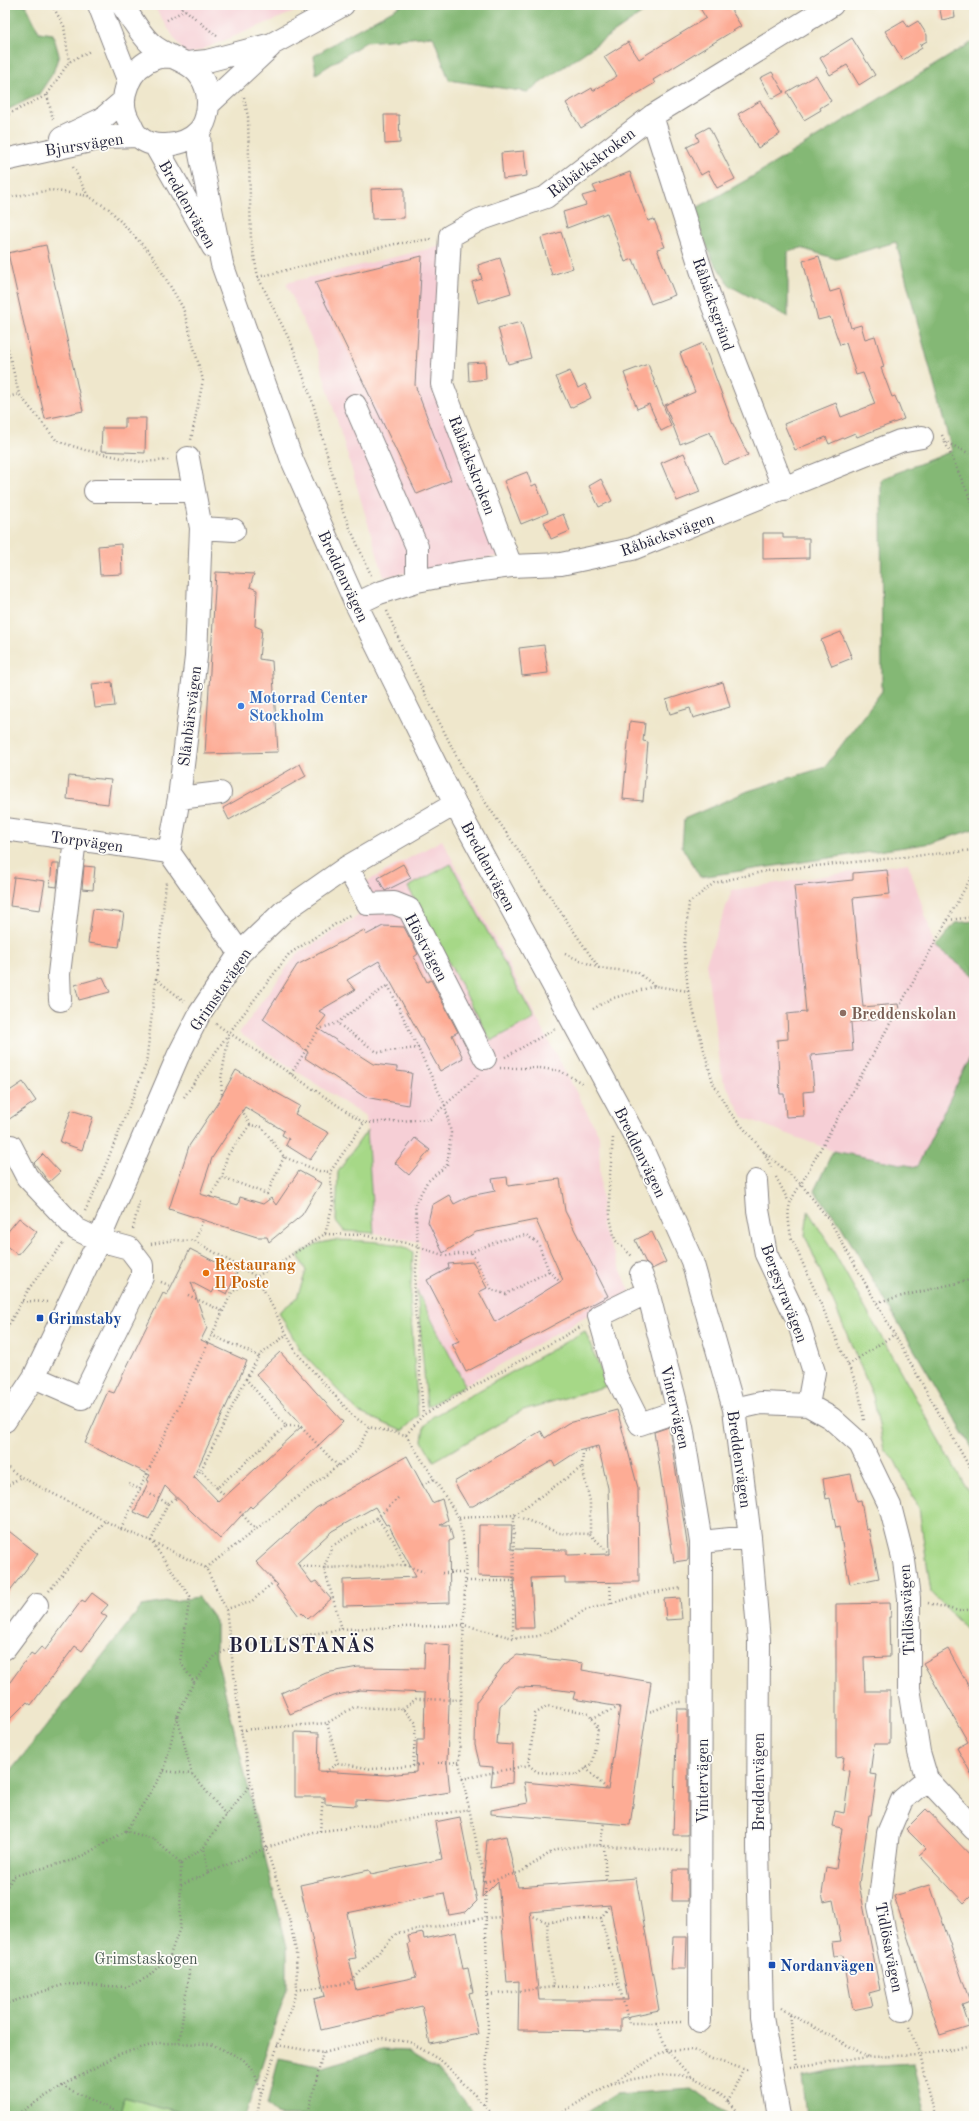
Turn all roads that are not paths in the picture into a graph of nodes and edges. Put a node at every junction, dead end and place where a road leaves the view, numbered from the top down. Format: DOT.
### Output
graph roads {
  1 [pos="99,5"];
  2 [pos="122,5"];
  3 [pos="343,5"];
  4 [pos="832,5"];
  5 [pos="272,44"];
  6 [pos="179,60"];
  7 [pos="126,92"];
  8 [pos="209,104"];
  9 [pos="652,116"];
  10 [pos="199,131"];
  11 [pos="146,141"];
  12 [pos="31,153"];
  13 [pos="5,160"];
  14 [pos="222,264"];
  15 [pos="355,405"];
  16 [pos="922,437"];
  17 [pos="188,458"];
  18 [pos="784,489"];
  19 [pos="95,491"];
  20 [pos="194,491"];
  21 [pos="201,528"];
  22 [pos="234,530"];
  23 [pos="511,566"];
  24 [pos="416,581"];
  25 [pos="356,604"];
  26 [pos="220,793"];
  27 [pos="179,798"];
  28 [pos="455,804"];
  29 [pos="5,829"];
  30 [pos="75,839"];
  31 [pos="169,852"];
  32 [pos="347,867"];
  33 [pos="240,952"];
  34 [pos="60,1000"];
  35 [pos="491,1064"];
  36 [pos="11,1146"];
  37 [pos="756,1181"];
  38 [pos="99,1240"];
  39 [pos="34,1378"];
  40 [pos="808,1405"];
  41 [pos="734,1409"];
  42 [pos="678,1411"];
  43 [pos="5,1421"];
  44 [pos="750,1537"];
  45 [pos="701,1542"];
  46 [pos="37,1605"];
  47 [pos="5,1648"];
  48 [pos="927,1779"];
  49 [pos="974,1829"];
  50 [pos="902,2010"];
  51 [pos="700,2021"];
  52 [pos="778,2116"];
  1 -- 7 [label="street, Breddenvägen"];
  2 -- 6 [label="street"];
  3 -- 5 [label="street"];
  4 -- 9 [label="street, Råbäckskroken"];
  5 -- 6 [label="street"];
  5 -- 8 [label="street"];
  6 -- 7 [label="street"];
  6 -- 8 [label="street"];
  7 -- 11 [label="street, Breddenvägen"];
  7 -- 12 [label="street, Bjursvägen"];
  8 -- 10 [label="street, Breddenvägen"];
  9 -- 18 [label="street, Råbäcksgränd"];
  9 -- 23 [label="street, Råbäckskroken"];
  10 -- 11 [label="street, Breddenvägen"];
  10 -- 14 [label="street, Breddenvägen"];
  11 -- 12 [label="street, Bjursvägen"];
  11 -- 14 [label="street, Breddenvägen"];
  12 -- 13 [label="street, Bjursvägen"];
  14 -- 25 [label="street, Breddenvägen"];
  15 -- 24 [label="street"];
  16 -- 18 [label="street, Råbäcksvägen"];
  17 -- 20 [label="street, Slånbärsvägen"];
  18 -- 23 [label="street, Råbäcksvägen"];
  19 -- 20 [label="street"];
  20 -- 21 [label="street, Slånbärsvägen"];
  21 -- 22 [label="street"];
  21 -- 27 [label="street, Slånbärsvägen"];
  23 -- 24 [label="street, Råbäcksvägen"];
  24 -- 25 [label="street, Råbäcksvägen"];
  25 -- 28 [label="street, Breddenvägen"];
  26 -- 27 [label="street"];
  27 -- 31 [label="street, Slånbärsvägen"];
  28 -- 32 [label="street, Grimstavägen"];
  28 -- 41 [label="street, Breddenvägen"];
  29 -- 30 [label="street, Torpvägen"];
  30 -- 31 [label="street, Torpvägen"];
  30 -- 34 [label="street"];
  31 -- 33 [label="street"];
  32 -- 33 [label="street, Grimstavägen"];
  32 -- 35 [label="street, Höstvägen"];
  33 -- 38 [label="street, Grimstavägen"];
  36 -- 38 [label="street"];
  37 -- 40 [label="street, Bergsyravägen"];
  38 -- 39 [label="street, Grimstavägen"];
  38 -- 39 [label="street"];
  39 -- 43 [label="street, Grimstavägen"];
  40 -- 41 [label="street, Tidlösavägen"];
  40 -- 48 [label="street, Tidlösavägen"];
  41 -- 44 [label="street, Breddenvägen"];
  42 -- 42 [label="street, Vintervägen"];
  42 -- 45 [label="street, Vintervägen"];
  44 -- 45 [label="street"];
  44 -- 52 [label="street, Breddenvägen"];
  45 -- 51 [label="street, Vintervägen"];
  46 -- 47 [label="street"];
  48 -- 49 [label="street, Tidlösavägen"];
  48 -- 50 [label="street, Tidlösavägen"];
}
